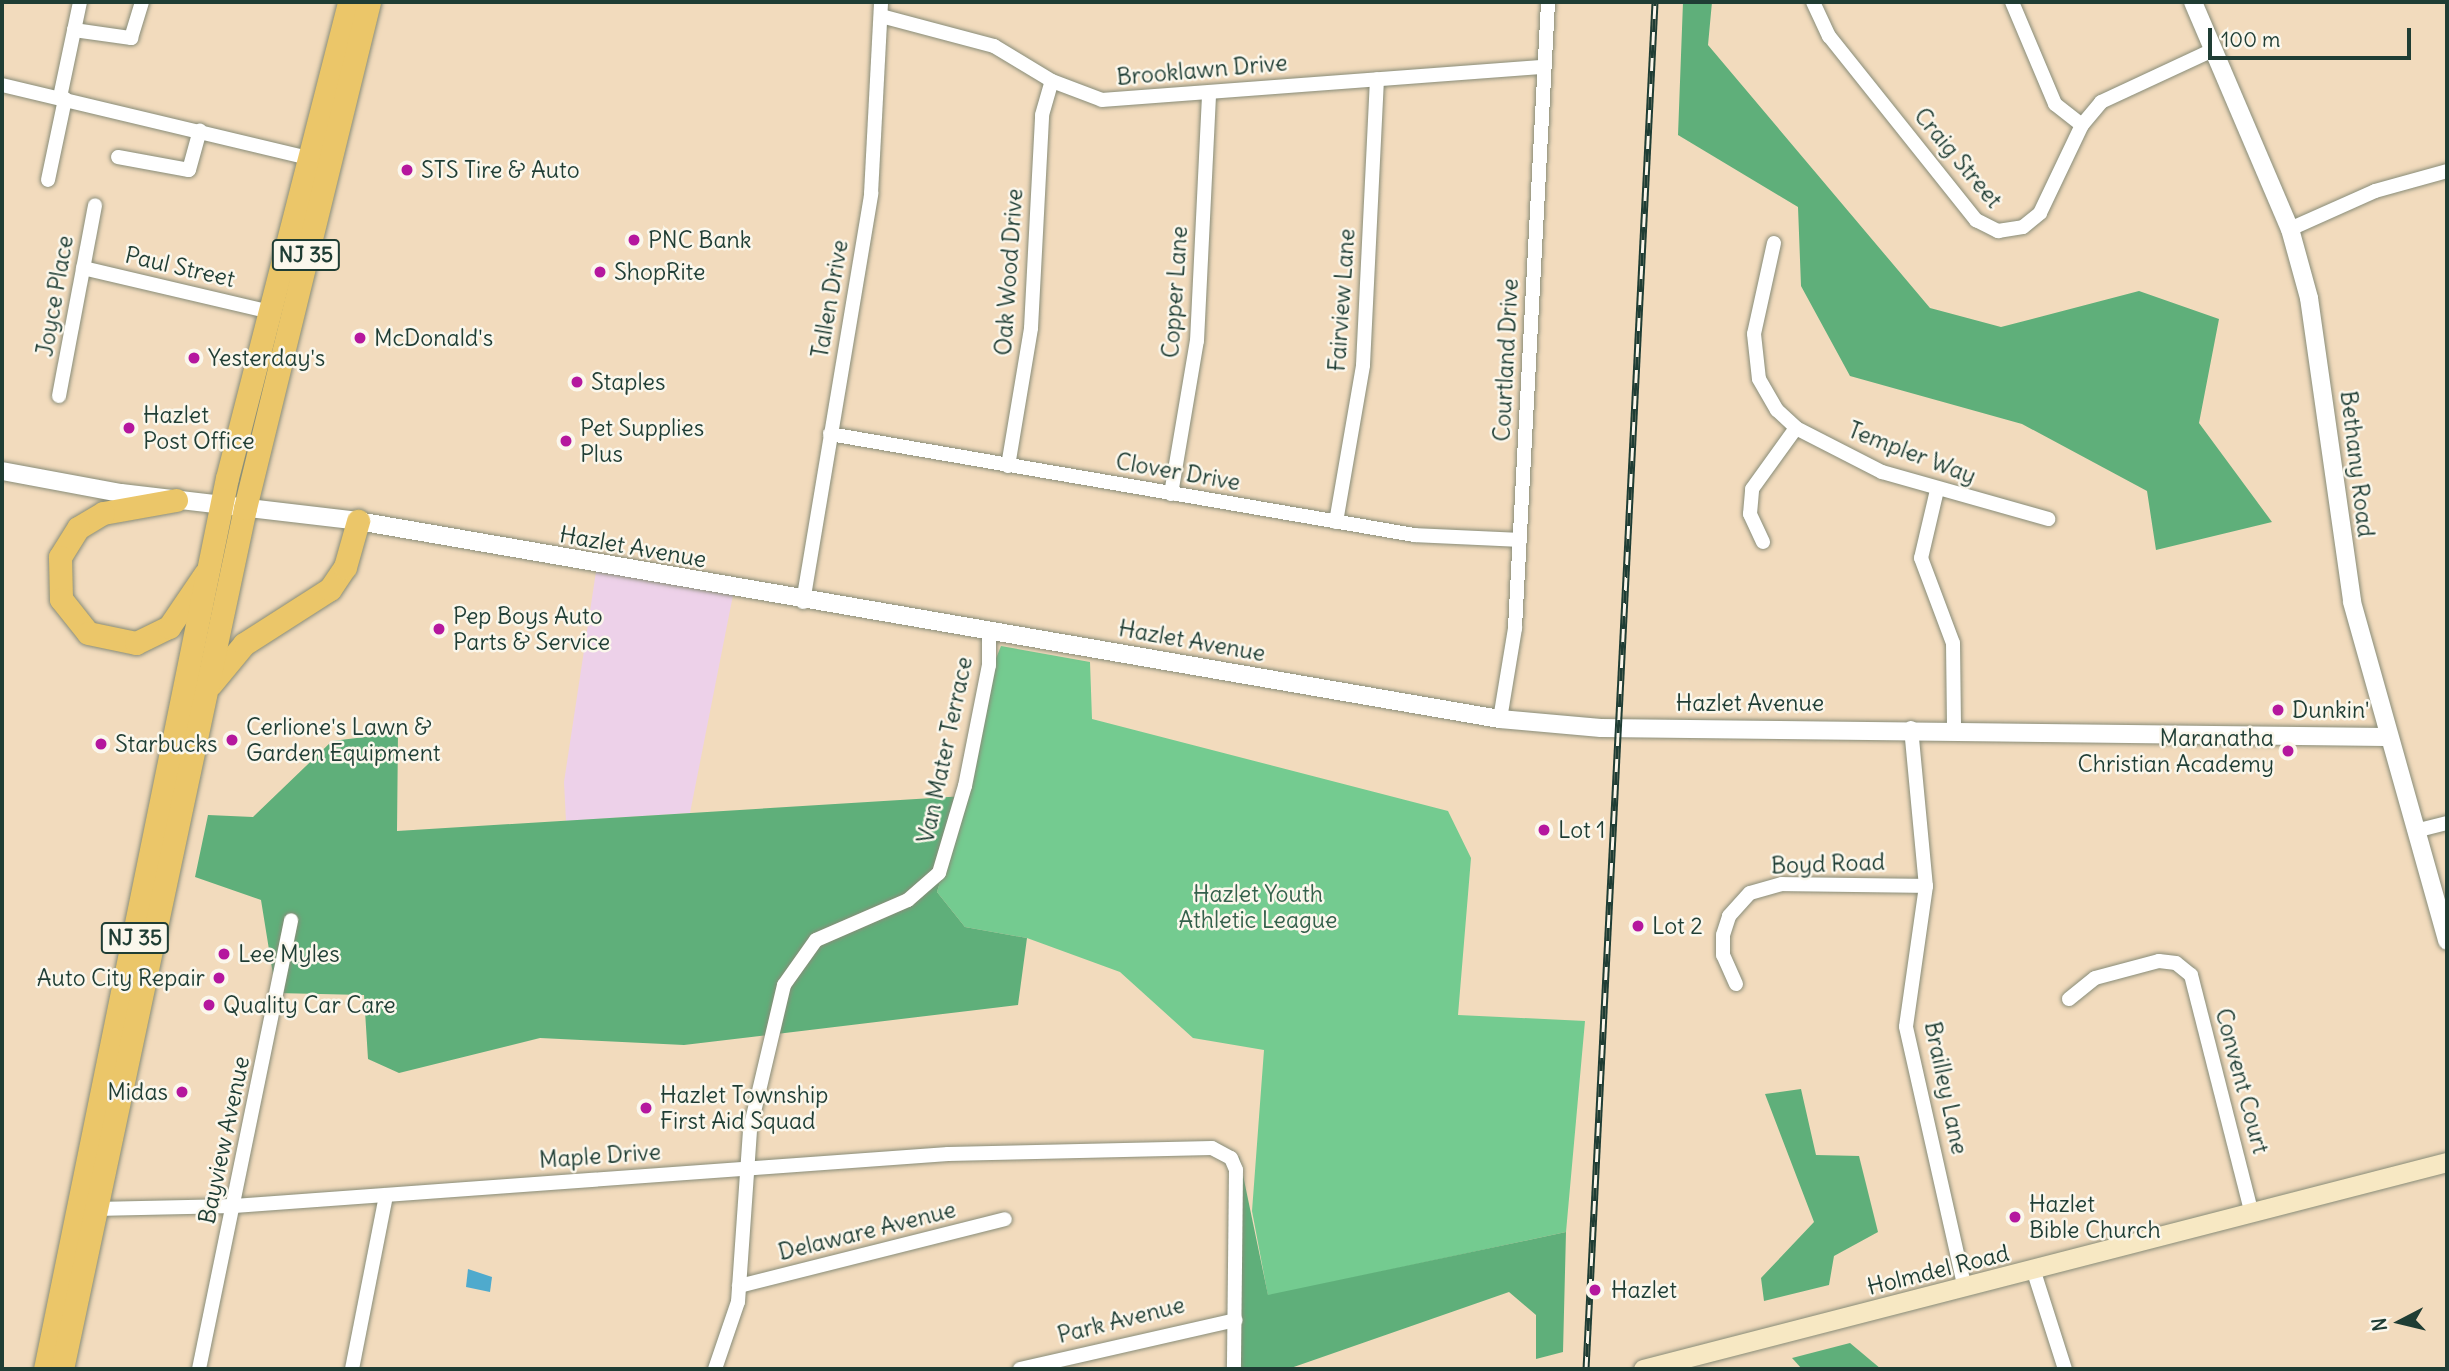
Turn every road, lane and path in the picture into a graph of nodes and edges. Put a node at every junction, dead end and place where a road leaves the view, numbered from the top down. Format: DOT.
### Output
graph roads {
  1 [pos="80,2"];
  2 [pos="142,2"];
  3 [pos="349,2"];
  4 [pos="369,2"];
  5 [pos="1548,2"];
  6 [pos="1813,2"];
  7 [pos="2012,2"];
  8 [pos="2193,2"];
  9 [pos="881,9"];
  10 [pos="74,30"];
  11 [pos="2213,50"];
  12 [pos="1544,67"];
  13 [pos="1377,79"];
  14 [pos="1052,82"];
  15 [pos="2,85"];
  16 [pos="1209,92"];
  17 [pos="63,98"];
  18 [pos="2082,125"];
  19 [pos="200,130"];
  20 [pos="118,157"];
  21 [pos="308,158"];
  22 [pos="2447,171"];
  23 [pos="48,180"];
  24 [pos="94,205"];
  25 [pos="2290,229"];
  26 [pos="1774,243"];
  27 [pos="83,268"];
  28 [pos="266,311"];
  29 [pos="60,396"];
  30 [pos="1796,428"];
  31 [pos="830,434"];
  32 [pos="1008,466"];
  33 [pos="2,471"];
  34 [pos="1937,490"];
  35 [pos="1171,494"];
  36 [pos="176,500"];
  37 [pos="222,505"];
  38 [pos="245,508"];
  39 [pos="2048,519"];
  40 [pos="358,521"];
  41 [pos="1336,522"];
  42 [pos="1520,540"];
  43 [pos="1763,541"];
  44 [pos="210,565"];
  45 [pos="803,602"];
  46 [pos="989,633"];
  47 [pos="209,687"];
  48 [pos="1500,719"];
  49 [pos="1911,728"];
  50 [pos="1954,729"];
  51 [pos="2385,737"];
  52 [pos="2447,823"];
  53 [pos="2415,831"];
  54 [pos="1926,886"];
  55 [pos="291,920"];
  56 [pos="2447,941"];
  57 [pos="1736,984"];
  58 [pos="2070,999"];
  59 [pos="2447,1163"];
  60 [pos="747,1167"];
  61 [pos="386,1195"];
  62 [pos="234,1206"];
  63 [pos="96,1209"];
  64 [pos="2251,1210"];
  65 [pos="1005,1219"];
  66 [pos="2034,1272"];
  67 [pos="739,1286"];
  68 [pos="1965,1288"];
  69 [pos="1235,1320"];
  70 [pos="45,1369"];
  71 [pos="62,1369"];
  72 [pos="199,1369"];
  73 [pos="352,1369"];
  74 [pos="715,1369"];
  75 [pos="1020,1369"];
  76 [pos="1234,1369"];
  77 [pos="1643,1369"];
  78 [pos="2066,1369"];
  1 -- 10 [label="street"];
  2 -- 10 [label="street"];
  3 -- 21 [label="highway, NJ 35"];
  4 -- 38 [label="highway, NJ 35"];
  5 -- 12 [label="street, Courtland Drive"];
  6 -- 18 [label="street, Craig Street"];
  7 -- 18 [label="street"];
  8 -- 11 [label="street, Bethany Road"];
  9 -- 14 [label="street, Brooklawn Drive"];
  9 -- 31 [label="street, Tallen Drive"];
  10 -- 17 [label="street"];
  11 -- 18 [label="street, Craig Street"];
  11 -- 25 [label="street, Bethany Road"];
  12 -- 13 [label="street, Brooklawn Drive"];
  12 -- 42 [label="street, Courtland Drive"];
  13 -- 16 [label="street, Brooklawn Drive"];
  13 -- 41 [label="street, Fairview Lane"];
  14 -- 16 [label="street, Brooklawn Drive"];
  14 -- 32 [label="street, Oak Wood Drive"];
  15 -- 17 [label="street"];
  16 -- 35 [label="street, Copper Lane"];
  17 -- 19 [label="street"];
  17 -- 23 [label="street"];
  19 -- 20 [label="street"];
  19 -- 21 [label="street"];
  21 -- 28 [label="highway, NJ 35"];
  22 -- 25 [label="street"];
  24 -- 27 [label="street, Joyce Place"];
  25 -- 51 [label="street, Bethany Road"];
  26 -- 30 [label="street, Templer Way"];
  27 -- 28 [label="street, Paul Street"];
  27 -- 29 [label="street, Joyce Place"];
  28 -- 37 [label="highway, NJ 35"];
  30 -- 34 [label="street, Templer Way"];
  30 -- 43 [label="street"];
  31 -- 32 [label="street, Clover Drive"];
  31 -- 45 [label="street, Tallen Drive"];
  32 -- 35 [label="street, Clover Drive"];
  33 -- 36 [label="street, Hazlet Avenue"];
  34 -- 39 [label="street, Templer Way"];
  34 -- 50 [label="street"];
  35 -- 41 [label="street, Clover Drive"];
  36 -- 37 [label="street, Hazlet Avenue"];
  36 -- 44 [label="highway"];
  37 -- 38 [label="street, Hazlet Avenue"];
  37 -- 44 [label="highway, NJ 35"];
  38 -- 40 [label="street, Hazlet Avenue"];
  38 -- 47 [label="highway, NJ 35"];
  40 -- 45 [label="street, Hazlet Avenue"];
  40 -- 47 [label="highway"];
  41 -- 42 [label="street, Clover Drive"];
  42 -- 48 [label="street, Courtland Drive"];
  44 -- 70 [label="highway, NJ 35"];
  45 -- 46 [label="street, Hazlet Avenue"];
  46 -- 48 [label="street, Hazlet Avenue"];
  46 -- 60 [label="street, Van Mater Terrace"];
  47 -- 63 [label="highway, NJ 35"];
  48 -- 49 [label="street, Hazlet Avenue"];
  49 -- 50 [label="street, Hazlet Avenue"];
  49 -- 54 [label="street, Brailley Lane"];
  50 -- 51 [label="street, Hazlet Avenue"];
  51 -- 53 [label="street, Bethany Road"];
  52 -- 53 [label="street"];
  53 -- 56 [label="street, Bethany Road"];
  54 -- 57 [label="street, Boyd Road"];
  54 -- 68 [label="street, Brailley Lane"];
  55 -- 62 [label="street, Bayview Avenue"];
  58 -- 64 [label="street, Convent Court"];
  59 -- 64 [label="main road, Holmdel Road"];
  60 -- 61 [label="street, Maple Drive"];
  60 -- 67 [label="street, Van Mater Terrace"];
  60 -- 69 [label="street, Maple Drive"];
  61 -- 62 [label="street, Maple Drive"];
  61 -- 73 [label="street"];
  62 -- 63 [label="street, Maple Drive"];
  62 -- 72 [label="street, Bayview Avenue"];
  63 -- 71 [label="highway, NJ 35"];
  64 -- 66 [label="main road, Holmdel Road"];
  65 -- 67 [label="street, Delaware Avenue"];
  66 -- 68 [label="main road, Holmdel Road"];
  66 -- 78 [label="street"];
  67 -- 74 [label="street, Van Mater Terrace"];
  68 -- 77 [label="main road, Holmdel Road"];
  69 -- 75 [label="street, Park Avenue"];
  69 -- 76 [label="street"];
}
